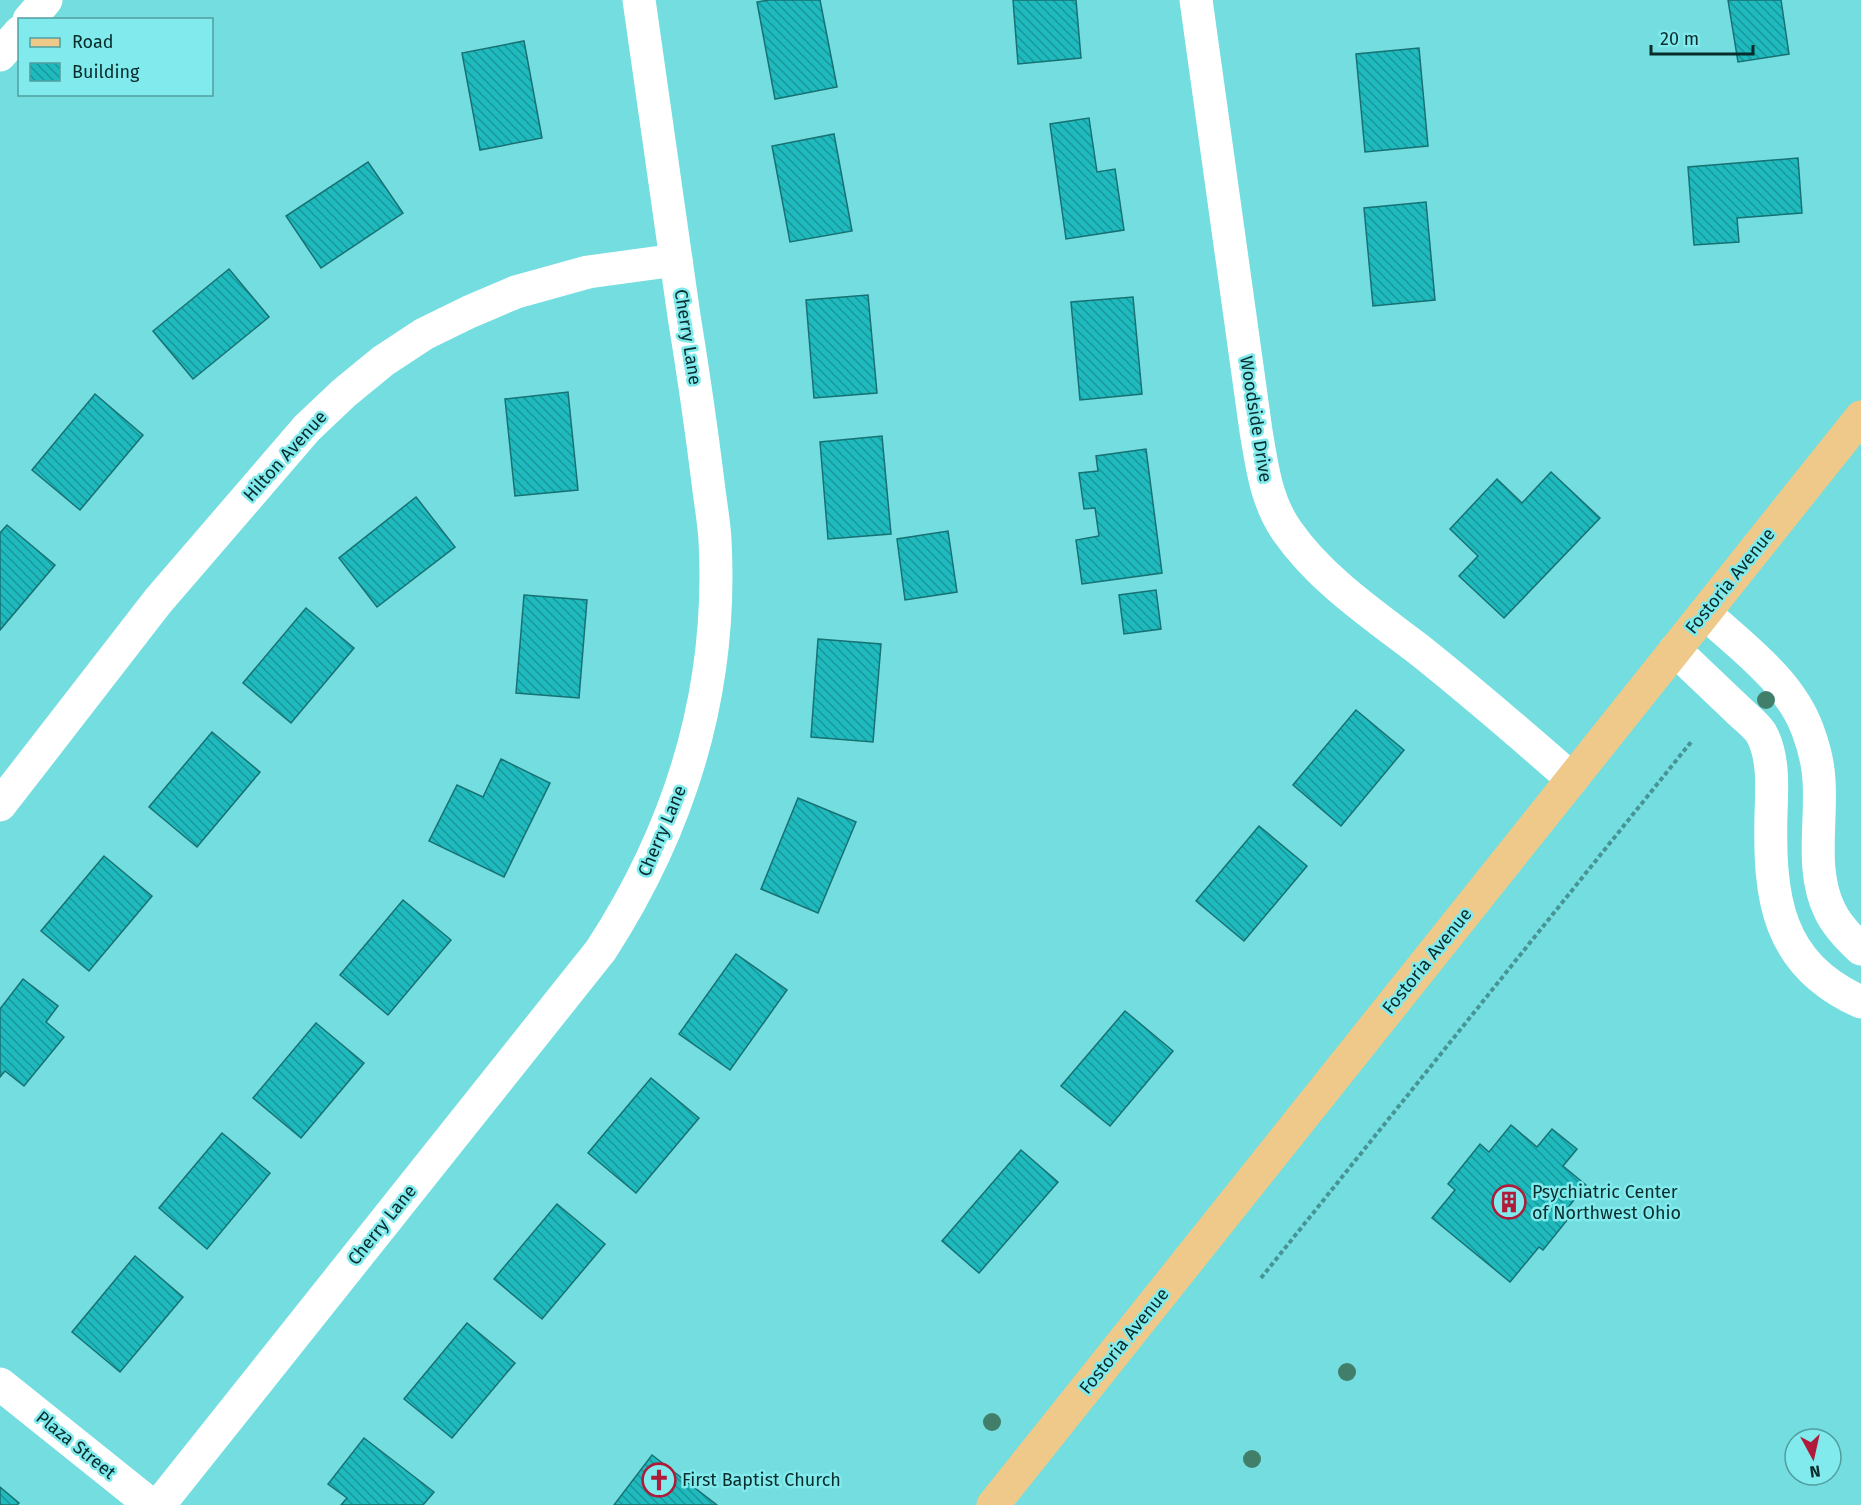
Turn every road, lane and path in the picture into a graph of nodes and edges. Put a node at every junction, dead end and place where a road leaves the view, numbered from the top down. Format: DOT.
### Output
graph roads {
  1 [pos="46,0"];
  2 [pos="639,0"];
  3 [pos="1196,0"];
  4 [pos="31,18"];
  5 [pos="18,34"];
  6 [pos="0,55"];
  7 [pos="676,260"];
  8 [pos="1861,417"];
  9 [pos="1705,613"];
  10 [pos="1675,650"];
  11 [pos="1691,741"];
  12 [pos="1572,779"];
  13 [pos="0,805"];
  14 [pos="1861,949"];
  15 [pos="1861,1002"];
  16 [pos="1261,1278"];
  17 [pos="0,1384"];
  18 [pos="151,1505"];
  19 [pos="159,1505"];
  20 [pos="993,1505"];
  1 -- 4 [label="street"];
  2 -- 7 [label="street, Cherry Lane"];
  3 -- 12 [label="street, Woodside Drive"];
  5 -- 6 [label="street"];
  7 -- 13 [label="street, Hilton Avenue"];
  7 -- 19 [label="street, Cherry Lane"];
  8 -- 9 [label="main road, Fostoria Avenue"];
  9 -- 10 [label="main road, Fostoria Avenue"];
  9 -- 14 [label="street"];
  10 -- 12 [label="main road, Fostoria Avenue"];
  10 -- 15 [label="street"];
  11 -- 16 [label="path"];
  12 -- 20 [label="main road, Fostoria Avenue"];
  17 -- 18 [label="street, Plaza Street"];
}
